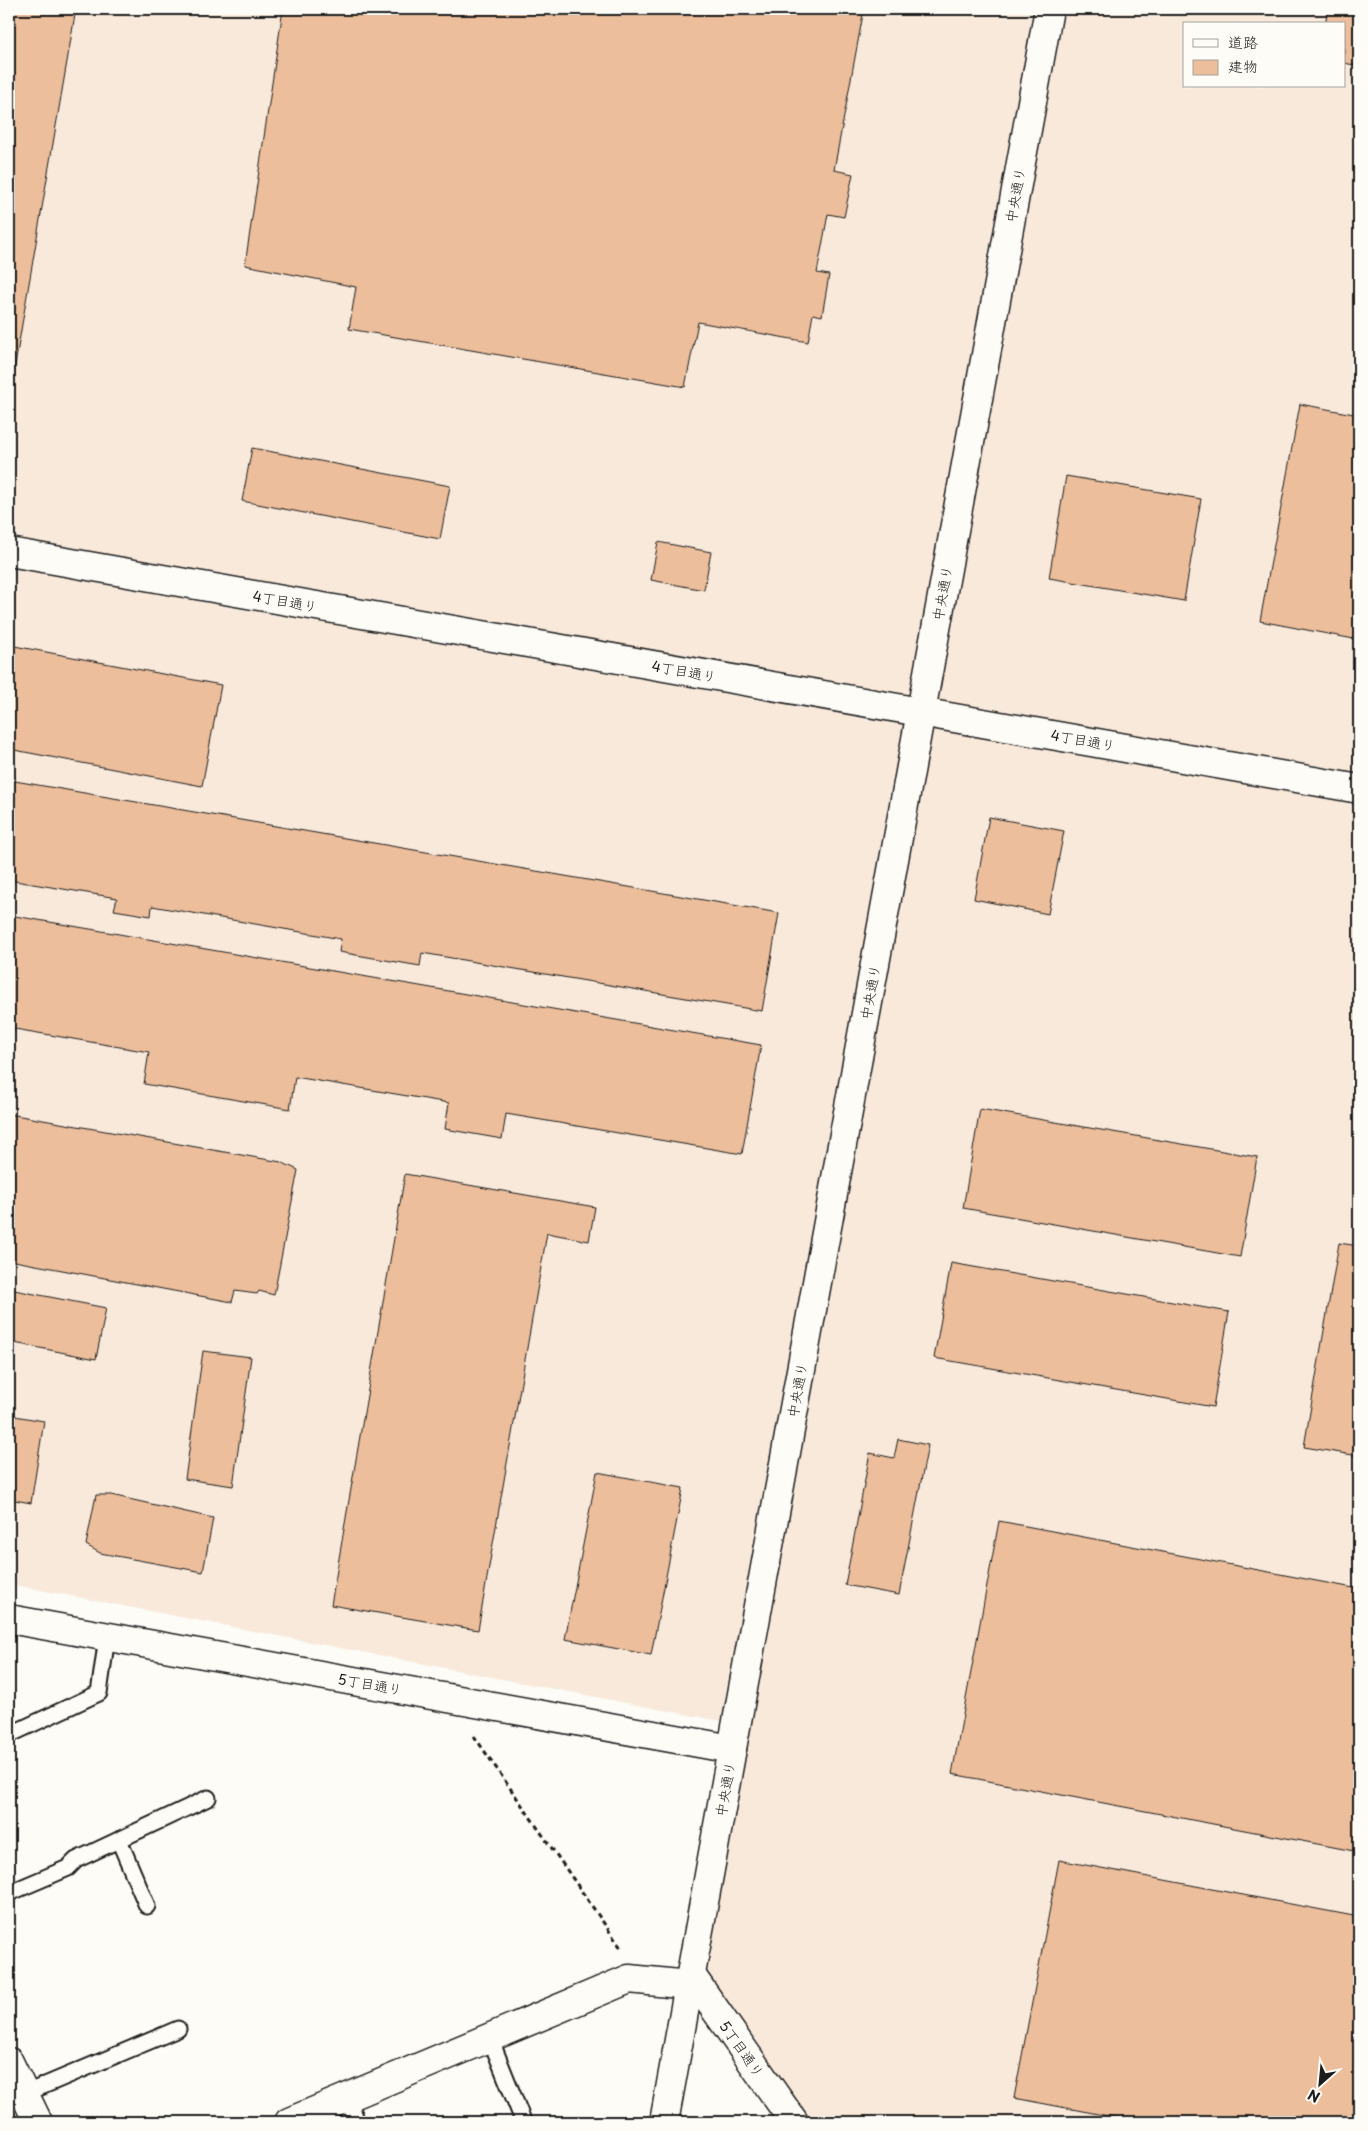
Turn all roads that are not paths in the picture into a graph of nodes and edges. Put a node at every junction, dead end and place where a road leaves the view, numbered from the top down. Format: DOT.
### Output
graph roads {
  1 [pos="1048,9"];
  2 [pos="9,552"];
  3 [pos="920,712"];
  4 [pos="1359,789"];
  5 [pos="9,1619"];
  6 [pos="108,1637"];
  7 [pos="9,1735"];
  8 [pos="732,1749"];
  9 [pos="208,1798"];
  10 [pos="119,1840"];
  11 [pos="9,1894"];
  12 [pos="147,1906"];
  13 [pos="690,1980"];
  14 [pos="178,2029"];
  15 [pos="490,2038"];
  16 [pos="9,2062"];
  17 [pos="24,2094"];
  18 [pos="352,2110"];
  19 [pos="522,2118"];
  20 [pos="38,2122"];
  21 [pos="289,2122"];
  22 [pos="664,2122"];
  23 [pos="794,2122"];
  1 -- 3 [label="street, 中央通り"];
  2 -- 3 [label="street, 4丁目通り"];
  3 -- 4 [label="street, 4丁目通り"];
  3 -- 8 [label="street, 中央通り"];
  5 -- 6 [label="street, 5丁目通り"];
  6 -- 7 [label="lane"];
  6 -- 8 [label="street, 5丁目通り"];
  8 -- 13 [label="street, 中央通り"];
  9 -- 10 [label="lane"];
  10 -- 11 [label="lane"];
  10 -- 12 [label="lane"];
  13 -- 15 [label="street"];
  13 -- 22 [label="street, 中央通り"];
  13 -- 23 [label="street, 5丁目通り"];
  14 -- 17 [label="lane"];
  15 -- 18 [label="street"];
  15 -- 19 [label="lane"];
  16 -- 17 [label="street"];
  17 -- 20 [label="street"];
  18 -- 21 [label="street"];
}
